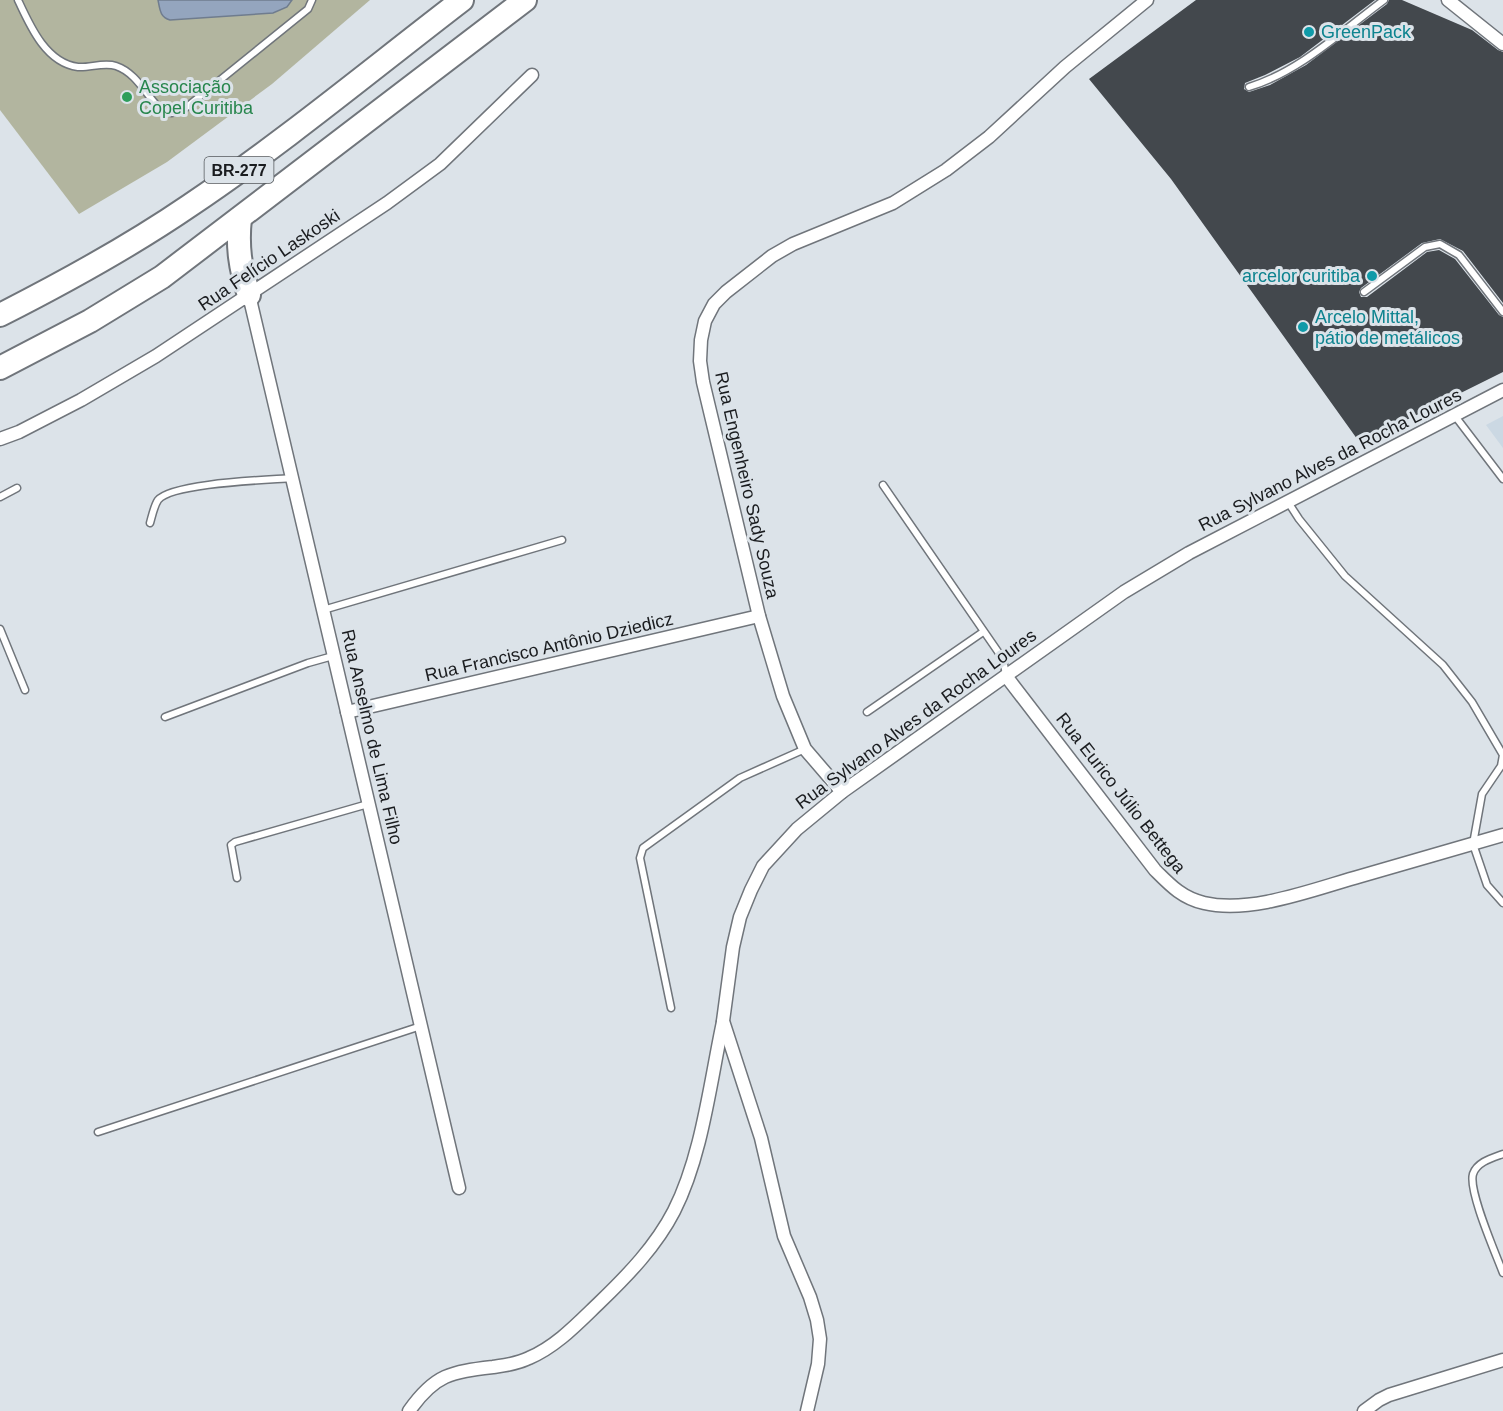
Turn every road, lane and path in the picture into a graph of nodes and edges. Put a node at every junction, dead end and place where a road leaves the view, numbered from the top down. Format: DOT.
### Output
graph roads {
  1 [pos="18,0"];
  2 [pos="312,0"];
  3 [pos="462,0"];
  4 [pos="525,0"];
  5 [pos="539,0"];
  6 [pos="1148,0"];
  7 [pos="1384,0"];
  8 [pos="1448,0"];
  9 [pos="1503,44"];
  10 [pos="532,75"];
  11 [pos="1249,87"];
  12 [pos="386,106"];
  13 [pos="240,218"];
  14 [pos="1364,292"];
  15 [pos="249,295"];
  16 [pos="1503,312"];
  17 [pos="0,315"];
  18 [pos="0,368"];
  19 [pos="1503,390"];
  20 [pos="1455,416"];
  21 [pos="0,439"];
  22 [pos="292,478"];
  23 [pos="1503,479"];
  24 [pos="883,485"];
  25 [pos="17,488"];
  26 [pos="0,498"];
  27 [pos="1288,502"];
  28 [pos="150,523"];
  29 [pos="562,540"];
  30 [pos="323,610"];
  31 [pos="759,616"];
  32 [pos="0,628"];
  33 [pos="983,632"];
  34 [pos="334,656"];
  35 [pos="1006,676"];
  36 [pos="26,690"];
  37 [pos="347,712"];
  38 [pos="867,712"];
  39 [pos="165,717"];
  40 [pos="806,749"];
  41 [pos="842,792"];
  42 [pos="369,804"];
  43 [pos="1503,835"];
  44 [pos="1473,844"];
  45 [pos="237,878"];
  46 [pos="1503,903"];
  47 [pos="671,1008"];
  48 [pos="723,1021"];
  49 [pos="421,1026"];
  50 [pos="98,1132"];
  51 [pos="1503,1154"];
  52 [pos="459,1188"];
  53 [pos="1503,1272"];
  54 [pos="1503,1360"];
  55 [pos="409,1411"];
  56 [pos="807,1411"];
  57 [pos="1364,1411"];
  1 -- 2 [label="lane"];
  3 -- 17 [label="highway, BR-277"];
  4 -- 12 [label="highway, BR-277"];
  5 -- 12 [label="highway"];
  6 -- 31 [label="street, Rua Engenheiro Sady Souza"];
  7 -- 11 [label="lane"];
  8 -- 9 [label="street"];
  10 -- 15 [label="street, Rua Felício Laskoski"];
  12 -- 13 [label="highway, BR-277"];
  13 -- 15 [label="highway"];
  13 -- 18 [label="highway, BR-277"];
  14 -- 16 [label="lane"];
  15 -- 21 [label="street, Rua Felício Laskoski"];
  15 -- 22 [label="street, Rua Anselmo de Lima Filho"];
  19 -- 20 [label="street, Rua Sylvano Alves da Rocha Loures"];
  20 -- 23 [label="lane"];
  20 -- 27 [label="street, Rua Sylvano Alves da Rocha Loures"];
  22 -- 28 [label="lane"];
  22 -- 30 [label="street, Rua Anselmo de Lima Filho"];
  24 -- 33 [label="lane"];
  25 -- 26 [label="lane"];
  27 -- 35 [label="street, Rua Sylvano Alves da Rocha Loures"];
  27 -- 44 [label="lane"];
  29 -- 30 [label="lane"];
  30 -- 34 [label="street, Rua Anselmo de Lima Filho"];
  31 -- 37 [label="street, Rua Francisco Antônio Dziedicz"];
  31 -- 40 [label="street, Rua Engenheiro Sady Souza"];
  32 -- 36 [label="lane"];
  33 -- 35 [label="lane"];
  33 -- 38 [label="lane"];
  34 -- 37 [label="street, Rua Anselmo de Lima Filho"];
  34 -- 39 [label="lane"];
  35 -- 41 [label="street, Rua Sylvano Alves da Rocha Loures"];
  35 -- 44 [label="street, Rua Eurico Júlio Bettega"];
  37 -- 42 [label="street, Rua Anselmo de Lima Filho"];
  40 -- 41 [label="street, Rua Engenheiro Sady Souza"];
  40 -- 47 [label="lane"];
  41 -- 48 [label="street, Rua Sylvano Alves da Rocha Loures"];
  42 -- 45 [label="lane"];
  42 -- 49 [label="street, Rua Anselmo de Lima Filho"];
  43 -- 44 [label="street, Rua Eurico Júlio Bettega"];
  44 -- 46 [label="lane"];
  48 -- 55 [label="street"];
  48 -- 56 [label="street, Rua Sylvano Alves da Rocha Loures"];
  49 -- 50 [label="lane"];
  49 -- 52 [label="street, Rua Anselmo de Lima Filho"];
  51 -- 53 [label="lane"];
  54 -- 57 [label="street"];
}
